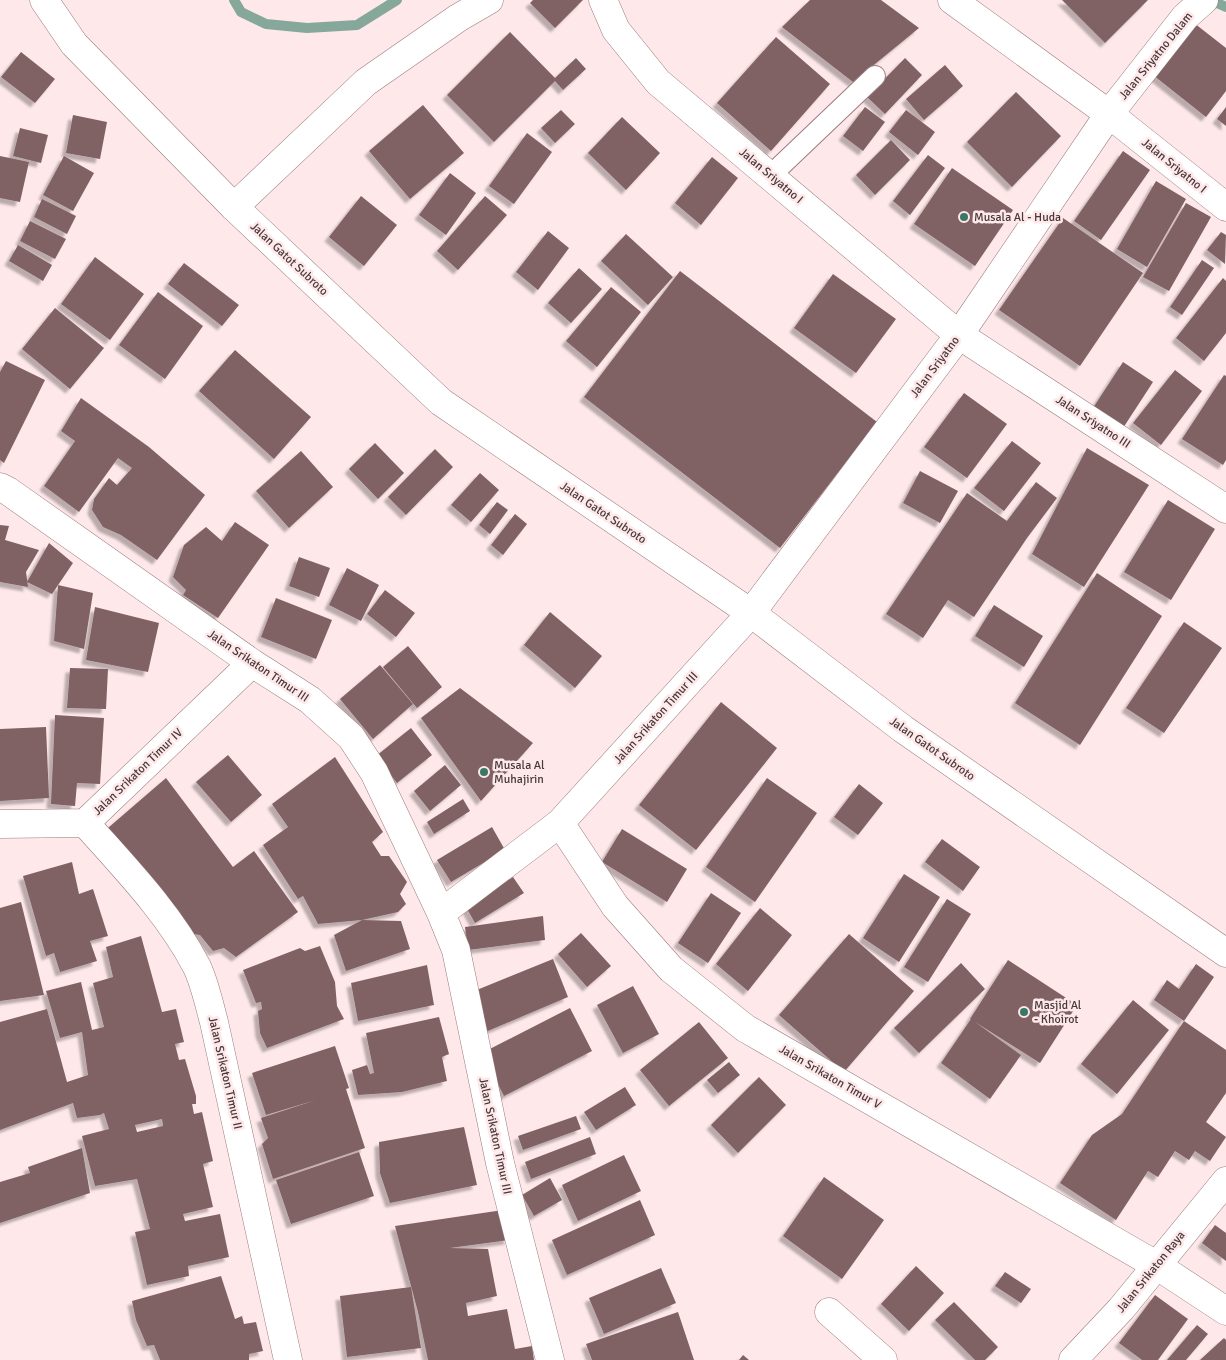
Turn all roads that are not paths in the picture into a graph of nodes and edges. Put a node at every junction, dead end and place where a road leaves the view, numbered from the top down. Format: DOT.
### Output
graph roads {
  1 [pos="44,0"];
  2 [pos="489,0"];
  3 [pos="603,0"];
  4 [pos="952,0"];
  5 [pos="1194,9"];
  6 [pos="875,76"];
  7 [pos="1109,114"];
  8 [pos="770,176"];
  9 [pos="234,207"];
  10 [pos="1226,208"];
  11 [pos="959,335"];
  12 [pos="0,487"];
  13 [pos="1226,509"];
  14 [pos="751,613"];
  15 [pos="252,663"];
  16 [pos="85,823"];
  17 [pos="560,823"];
  18 [pos="0,824"];
  19 [pos="440,913"];
  20 [pos="1226,953"];
  21 [pos="1226,1181"];
  22 [pos="1156,1265"];
  23 [pos="1226,1311"];
  24 [pos="829,1312"];
  25 [pos="288,1360"];
  26 [pos="550,1360"];
  27 [pos="883,1360"];
  28 [pos="1073,1360"];
  1 -- 9 [label="street, Jalan Gatot Subroto"];
  2 -- 9 [label="street"];
  3 -- 8 [label="street, Jalan Sriyatno I"];
  4 -- 7 [label="street, Jalan Sriyatno I"];
  5 -- 7 [label="street, Jalan Sriyatno Dalam"];
  6 -- 8 [label="lane"];
  7 -- 10 [label="street, Jalan Sriyatno I"];
  7 -- 11 [label="street, Jalan Sriyatno"];
  8 -- 11 [label="street, Jalan Sriyatno I"];
  9 -- 14 [label="street, Jalan Gatot Subroto"];
  11 -- 13 [label="street, Jalan Sriyatno III"];
  11 -- 14 [label="street, Jalan Sriyatno"];
  12 -- 15 [label="street, Jalan Srikaton Timur III"];
  14 -- 17 [label="street, Jalan Srikaton Timur III"];
  14 -- 20 [label="street, Jalan Gatot Subroto"];
  15 -- 16 [label="street, Jalan Srikaton Timur IV"];
  15 -- 19 [label="street, Jalan Srikaton Timur III"];
  16 -- 18 [label="street, Jalan Srikaton Timur IV"];
  16 -- 25 [label="street, Jalan Srikaton Timur II"];
  17 -- 19 [label="street, Jalan Srikaton Timur III"];
  17 -- 22 [label="street, Jalan Srikaton Timur V"];
  19 -- 26 [label="street, Jalan Srikaton Timur III"];
  21 -- 22 [label="street, Jalan Srikaton Raya"];
  22 -- 23 [label="street, Jalan Srikaton Timur V"];
  22 -- 28 [label="street, Jalan Srikaton Raya"];
  24 -- 27 [label="street"];
}
